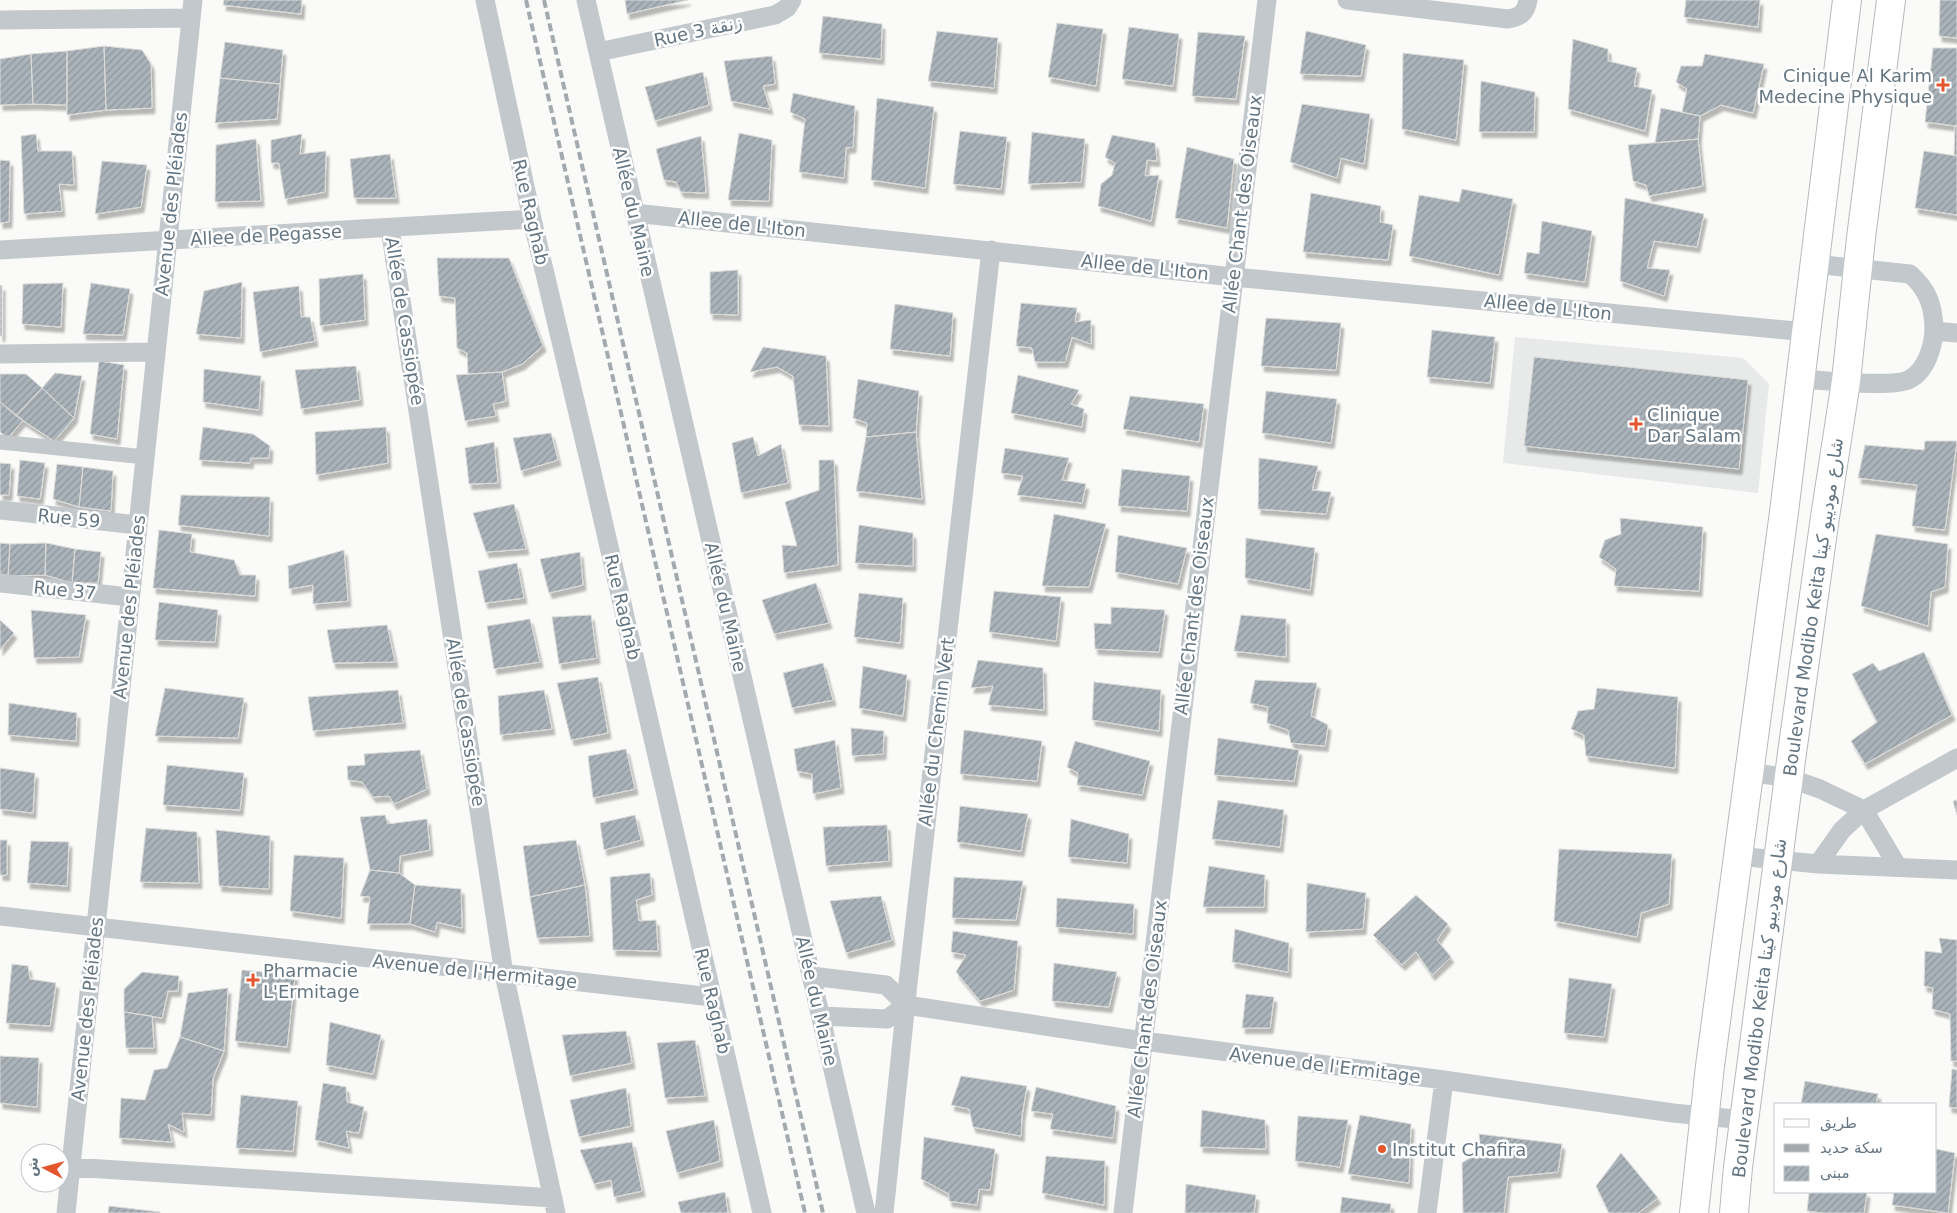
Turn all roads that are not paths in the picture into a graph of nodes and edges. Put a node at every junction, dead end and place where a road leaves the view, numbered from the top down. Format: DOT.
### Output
graph roads {
  1 [pos="485,0"];
  2 [pos="586,0"];
  3 [pos="792,0"];
  4 [pos="1267,0"];
  5 [pos="1347,0"];
  6 [pos="1528,0"];
  7 [pos="1847,0"];
  8 [pos="1891,0"];
  9 [pos="192,9"];
  10 [pos="0,20"];
  11 [pos="598,52"];
  12 [pos="634,212"];
  13 [pos="532,220"];
  14 [pos="390,228"];
  15 [pos="168,241"];
  16 [pos="0,250"];
  17 [pos="991,250"];
  18 [pos="1814,264"];
  19 [pos="1858,268"];
  20 [pos="1234,276"];
  21 [pos="1934,331"];
  22 [pos="1806,332"];
  23 [pos="1957,333"];
  24 [pos="156,352"];
  25 [pos="0,354"];
  26 [pos="1800,379"];
  27 [pos="1846,381"];
  28 [pos="0,442"];
  29 [pos="145,456"];
  30 [pos="0,510"];
  31 [pos="138,525"];
  32 [pos="0,583"];
  33 [pos="130,597"];
  34 [pos="1957,758"];
  35 [pos="1748,772"];
  36 [pos="1789,778"];
  37 [pos="1864,810"];
  38 [pos="1738,856"];
  39 [pos="1778,860"];
  40 [pos="1818,864"];
  41 [pos="1898,867"];
  42 [pos="1957,870"];
  43 [pos="0,916"];
  44 [pos="96,928"];
  45 [pos="504,974"];
  46 [pos="811,976"];
  47 [pos="712,997"];
  48 [pos="906,1005"];
  49 [pos="821,1016"];
  50 [pos="1143,1041"];
  51 [pos="1444,1080"];
  52 [pos="1705,1115"];
  53 [pos="1745,1120"];
  54 [pos="71,1167"];
  55 [pos="554,1206"];
  56 [pos="66,1213"];
  57 [pos="762,1213"];
  58 [pos="866,1213"];
  59 [pos="884,1213"];
  60 [pos="1122,1213"];
  61 [pos="1427,1213"];
  62 [pos="1694,1213"];
  63 [pos="1734,1213"];
  1 -- 13 [label="street, Rue Raghab"];
  2 -- 11 [label="street, Allée du Maine"];
  3 -- 11 [label="street, Rue 3 زنقة"];
  4 -- 20 [label="street, Allée Chant des Oiseaux"];
  5 -- 6 [label="street"];
  7 -- 18 [label="main road"];
  8 -- 19 [label="main road, Boulevard Modibo Keita شارع موديبو كيتا"];
  9 -- 10 [label="street"];
  9 -- 15 [label="street, Avenue des Pléiades"];
  11 -- 12 [label="street, Allée du Maine"];
  12 -- 17 [label="street, Allee de L'Iton"];
  12 -- 46 [label="street, Allée du Maine"];
  13 -- 14 [label="street, Allee de Pegasse"];
  13 -- 47 [label="street, Rue Raghab"];
  14 -- 15 [label="street, Allee de Pegasse"];
  14 -- 45 [label="street, Allée de Cassiopée"];
  15 -- 16 [label="street, Allee de Pegasse"];
  15 -- 24 [label="street, Avenue des Pléiades"];
  17 -- 20 [label="street, Allee de L'Iton"];
  17 -- 48 [label="street, Allée du Chemin Vert"];
  18 -- 19 [label="street"];
  18 -- 22 [label="main road"];
  19 -- 21 [label="street"];
  19 -- 27 [label="main road, Boulevard Modibo Keita شارع موديبو كيتا"];
  20 -- 22 [label="street, Allee de L'Iton"];
  20 -- 50 [label="street, Allée Chant des Oiseaux"];
  21 -- 23 [label="street"];
  21 -- 27 [label="street"];
  22 -- 26 [label="main road"];
  24 -- 25 [label="street"];
  24 -- 29 [label="street, Avenue des Pléiades"];
  26 -- 27 [label="street"];
  26 -- 35 [label="main road"];
  27 -- 36 [label="main road, Boulevard Modibo Keita شارع موديبو كيتا"];
  28 -- 29 [label="street"];
  29 -- 31 [label="street, Avenue des Pléiades"];
  30 -- 31 [label="street, Rue 59"];
  31 -- 33 [label="street, Avenue des Pléiades"];
  32 -- 33 [label="street, Rue 37"];
  33 -- 44 [label="street, Avenue des Pléiades"];
  34 -- 37 [label="street"];
  35 -- 36 [label="street"];
  35 -- 38 [label="main road"];
  36 -- 37 [label="street"];
  36 -- 39 [label="main road, Boulevard Modibo Keita شارع موديبو كيتا"];
  37 -- 40 [label="street"];
  37 -- 41 [label="street"];
  38 -- 39 [label="street"];
  38 -- 52 [label="main road"];
  39 -- 40 [label="street"];
  39 -- 53 [label="main road, Boulevard Modibo Keita شارع موديبو كيتا"];
  40 -- 41 [label="street"];
  41 -- 42 [label="street"];
  43 -- 44 [label="street, Avenue de l'Hermitage"];
  44 -- 45 [label="street, Avenue de l'Hermitage"];
  44 -- 54 [label="street, Avenue des Pléiades"];
  45 -- 47 [label="street, Avenue de l'Hermitage"];
  45 -- 55 [label="street, Allée de Cassiopée"];
  46 -- 48 [label="street"];
  46 -- 49 [label="street, Allée du Maine"];
  47 -- 57 [label="street, Rue Raghab"];
  48 -- 49 [label="street"];
  48 -- 50 [label="street, Avenue de l'Ermitage"];
  48 -- 59 [label="street, Allée du Chemin Vert"];
  49 -- 58 [label="street, Allée du Maine"];
  50 -- 51 [label="street, Avenue de l'Ermitage"];
  50 -- 60 [label="street, Allée Chant des Oiseaux"];
  51 -- 52 [label="street, Avenue de l'Ermitage"];
  51 -- 61 [label="street"];
  52 -- 53 [label="street, Avenue de l'Ermitage"];
  52 -- 62 [label="main road"];
  53 -- 63 [label="main road, Boulevard Modibo Keita شارع موديبو كيتا"];
  54 -- 55 [label="street"];
  54 -- 56 [label="street, Avenue des Pléiades"];
}
